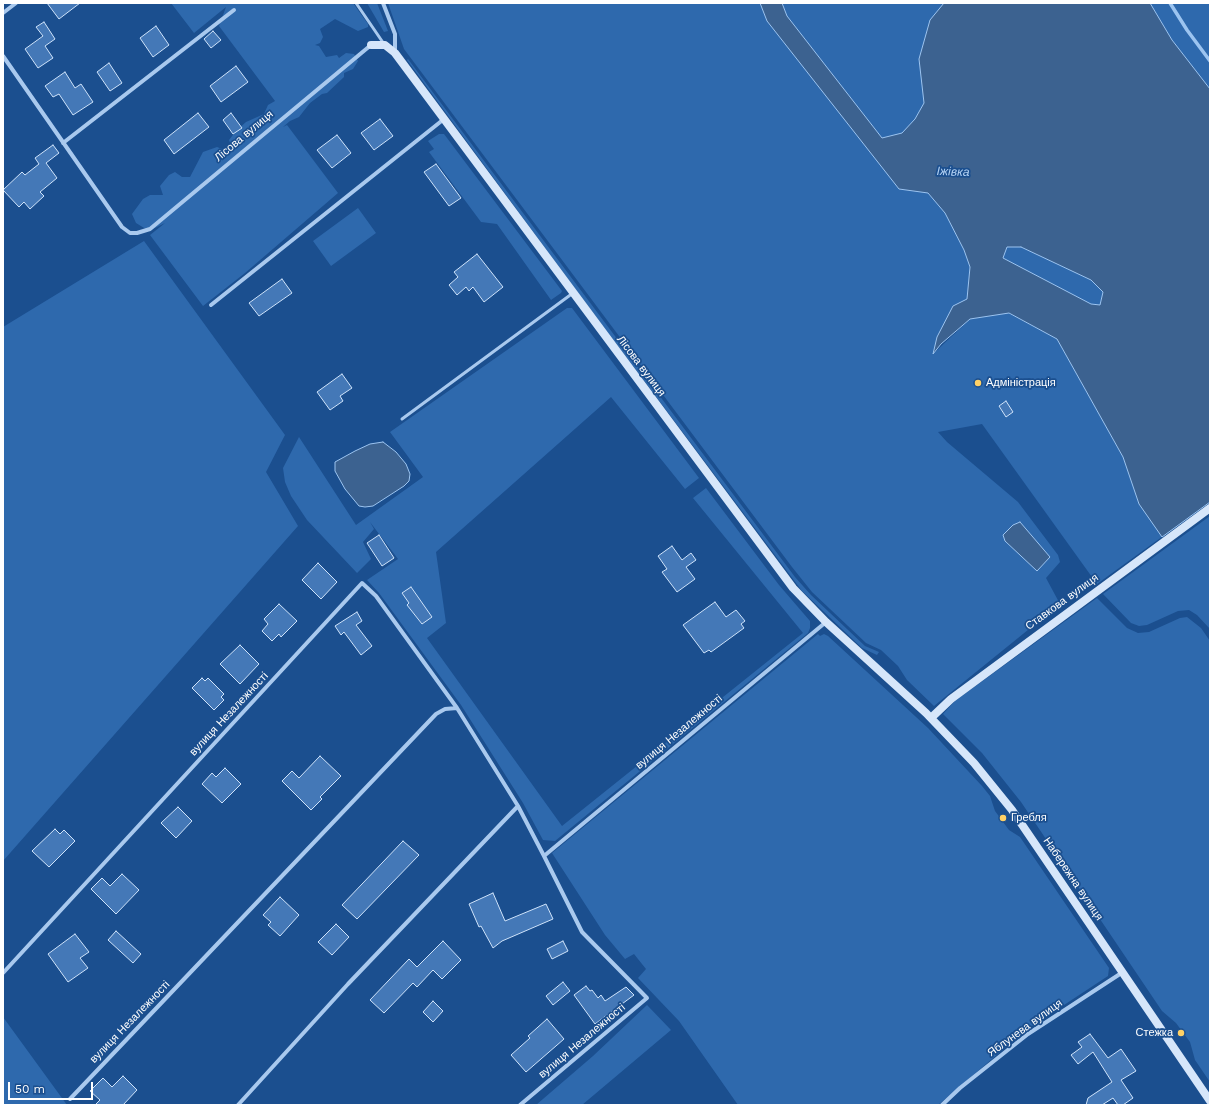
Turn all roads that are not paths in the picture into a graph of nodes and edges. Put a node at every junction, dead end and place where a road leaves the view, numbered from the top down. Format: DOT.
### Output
graph roads {
  1 [pos="16,3"];
  2 [pos="356,3"];
  3 [pos="383,3"];
  4 [pos="234,10"];
  5 [pos="3,13"];
  6 [pos="371,45"];
  7 [pos="385,45"];
  8 [pos="395,53"];
  9 [pos="3,56"];
  10 [pos="444,119"];
  11 [pos="63,143"];
  12 [pos="573,293"];
  13 [pos="211,305"];
  14 [pos="402,419"];
  15 [pos="1210,508"];
  16 [pos="826,622"];
  17 [pos="457,708"];
  18 [pos="931,718"];
  19 [pos="518,806"];
  20 [pos="544,856"];
  21 [pos="1123,972"];
  22 [pos="3,973"];
  23 [pos="70,1098"];
  24 [pos="1210,1101"];
  25 [pos="238,1105"];
  26 [pos="520,1105"];
  27 [pos="942,1105"];
  1 -- 5 [label="street"];
  2 -- 7 [label="lane"];
  3 -- 8 [label="street"];
  4 -- 11 [label="street"];
  6 -- 7 [label="street, Лісова вулиця"];
  6 -- 11 [label="street, Лісова вулиця"];
  7 -- 8 [label="street, Лісова вулиця"];
  8 -- 10 [label="street, Лісова вулиця"];
  9 -- 11 [label="street, Лісова вулиця"];
  10 -- 12 [label="street, Лісова вулиця"];
  10 -- 13 [label="street"];
  12 -- 14 [label="lane"];
  12 -- 16 [label="street, Лісова вулиця"];
  15 -- 18 [label="street, Ставкова вулиця"];
  16 -- 18 [label="street, Набережна вулиця"];
  16 -- 20 [label="street, вулиця Незалежності"];
  17 -- 19 [label="street, вулиця Незалежності"];
  17 -- 22 [label="street, вулиця Незалежності"];
  17 -- 23 [label="street, вулиця Незалежності"];
  18 -- 21 [label="street, Набережна вулиця"];
  19 -- 20 [label="street, вулиця Незалежності"];
  19 -- 25 [label="street"];
  20 -- 26 [label="street, вулиця Незалежності"];
  21 -- 24 [label="street, Набережна вулиця"];
  21 -- 27 [label="street, Яблунева вулиця"];
}
